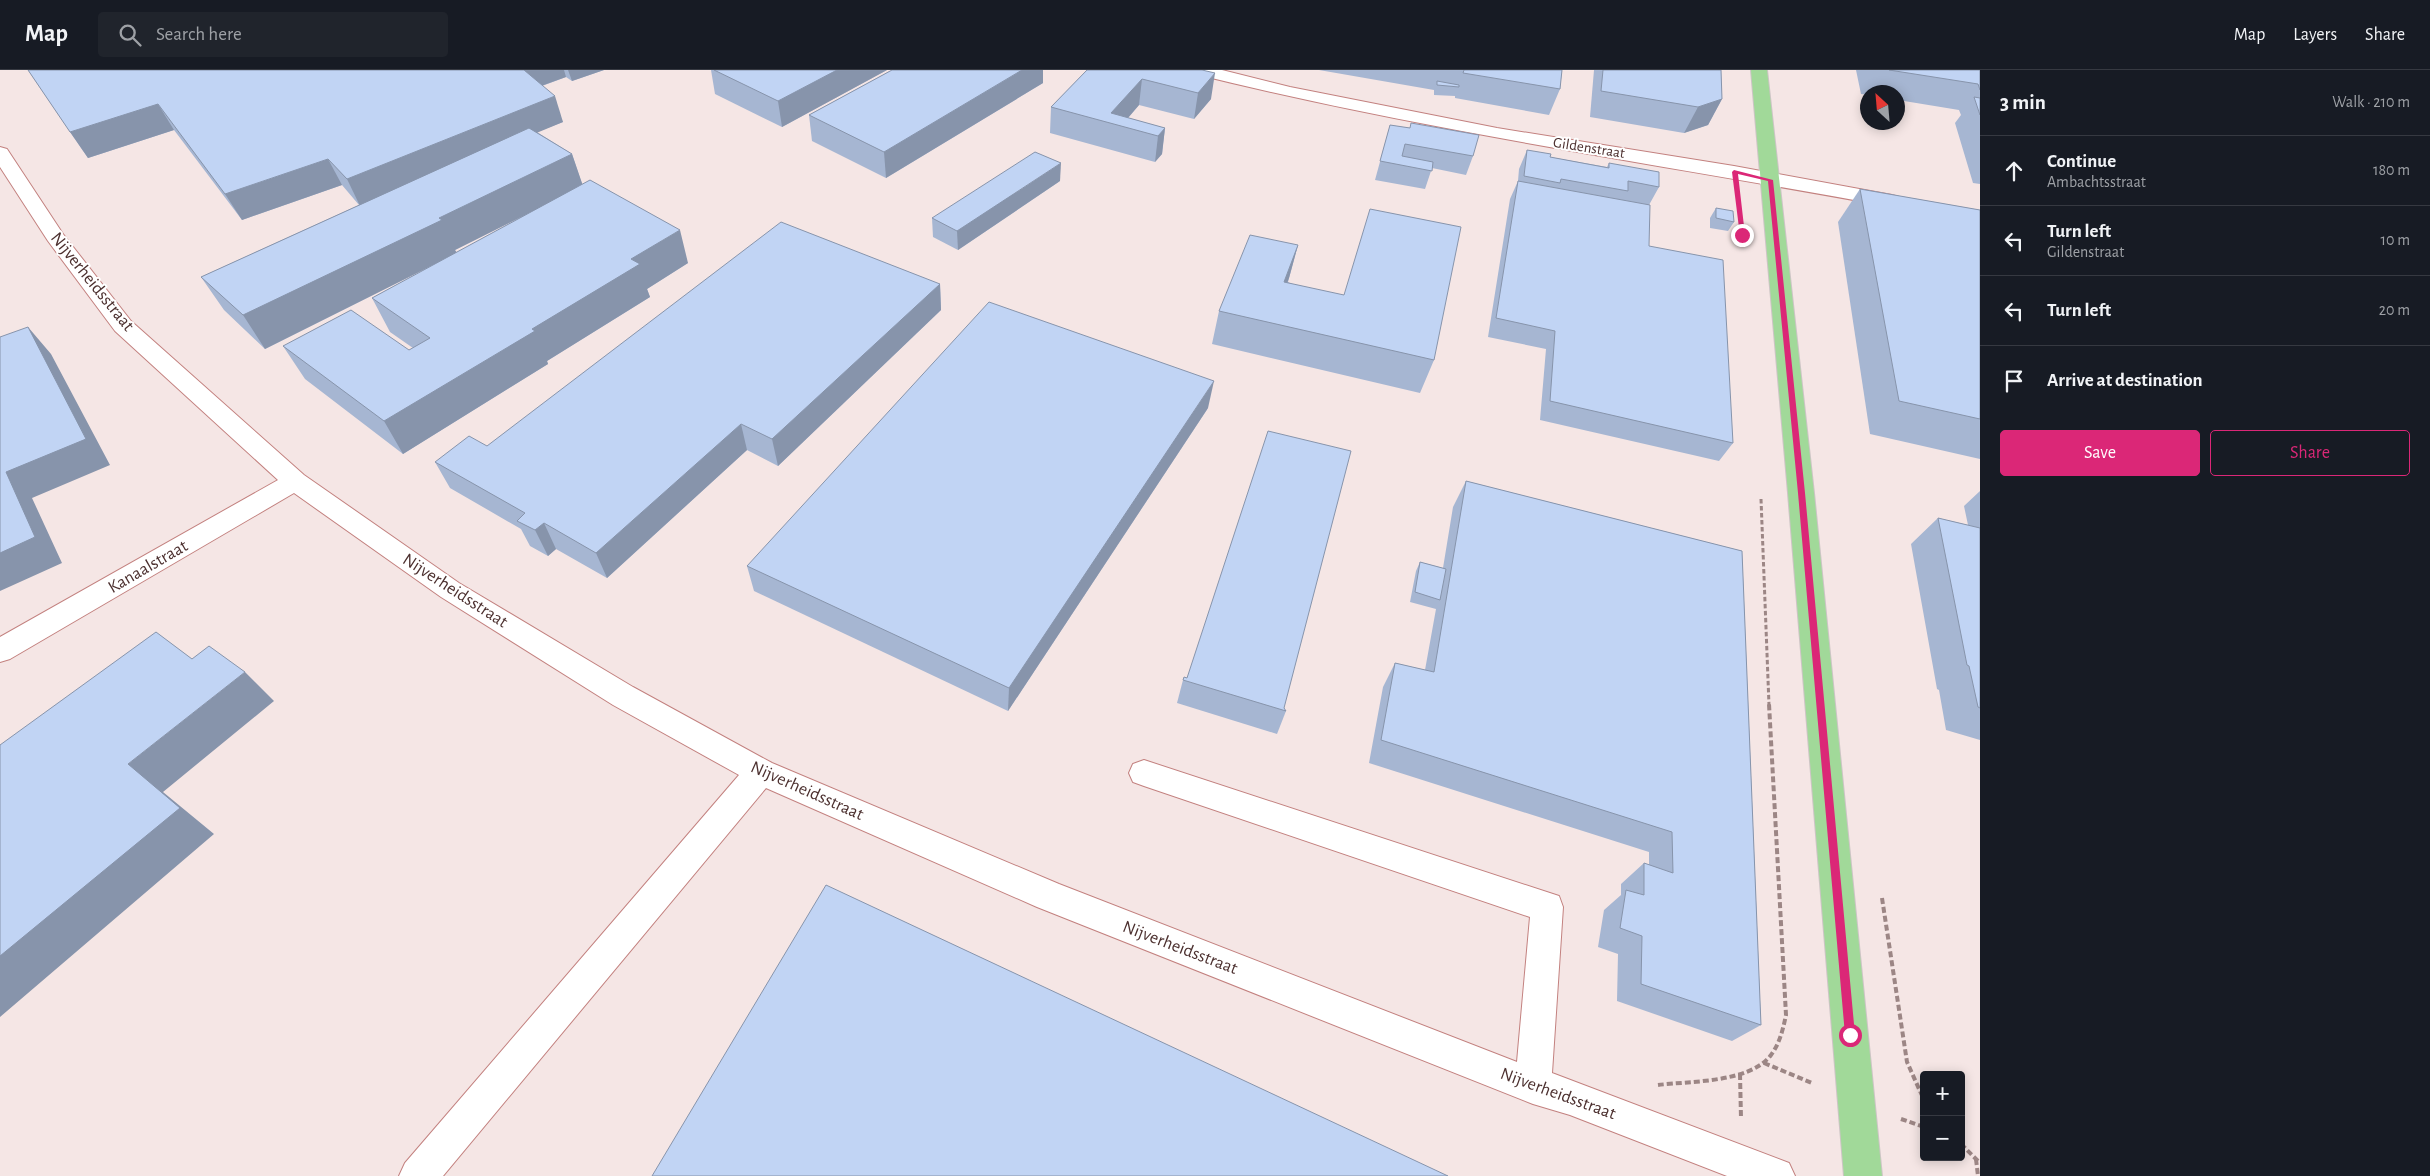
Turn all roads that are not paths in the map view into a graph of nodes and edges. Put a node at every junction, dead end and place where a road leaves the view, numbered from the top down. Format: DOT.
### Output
graph roads {
  1 [pos="1201,70"];
  2 [pos="1759,70"];
  3 [pos="4,166"];
  4 [pos="1770,180"];
  5 [pos="1905,204"];
  6 [pos="295,481"];
  7 [pos="0,651"];
  8 [pos="761,772"];
  9 [pos="1144,774"];
  10 [pos="1533,1086"];
  11 [pos="418,1176"];
  12 [pos="1776,1176"];
  13 [pos="1863,1176"];
  1 -- 4 [label="street, Gildenstraat"];
  2 -- 4 [label="main road"];
  3 -- 6 [label="street, Nijverheidsstraat"];
  4 -- 5 [label="street, Gildenstraat"];
  4 -- 13 [label="main road"];
  6 -- 7 [label="street, Kanaalstraat"];
  6 -- 8 [label="street, Nijverheidsstraat"];
  8 -- 10 [label="street, Nijverheidsstraat"];
  8 -- 11 [label="street"];
  9 -- 10 [label="street"];
  10 -- 12 [label="street, Nijverheidsstraat"];
}
